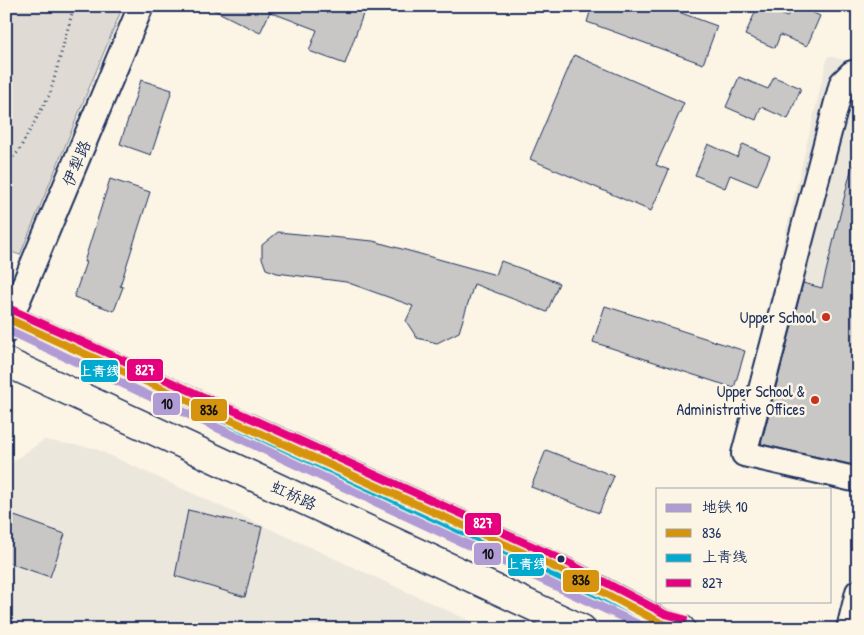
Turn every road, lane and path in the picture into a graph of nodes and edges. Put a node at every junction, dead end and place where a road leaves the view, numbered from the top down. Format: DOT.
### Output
graph roads {
  1 [pos="74,6"];
  2 [pos="141,6"];
  3 [pos="858,72"];
  4 [pos="6,164"];
  5 [pos="8,323"];
  6 [pos="6,362"];
  7 [pos="858,480"];
  8 [pos="858,592"];
  9 [pos="667,627"];
  10 [pos="582,629"];
  11 [pos="849,629"];
  1 -- 4 [label="path"];
  2 -- 5 [label="street, 伊犁路"];
  3 -- 7 [label="street"];
  5 -- 9 [label="main road"];
  6 -- 10 [label="main road, 虹桥路"];
  8 -- 11 [label="street"];
}
